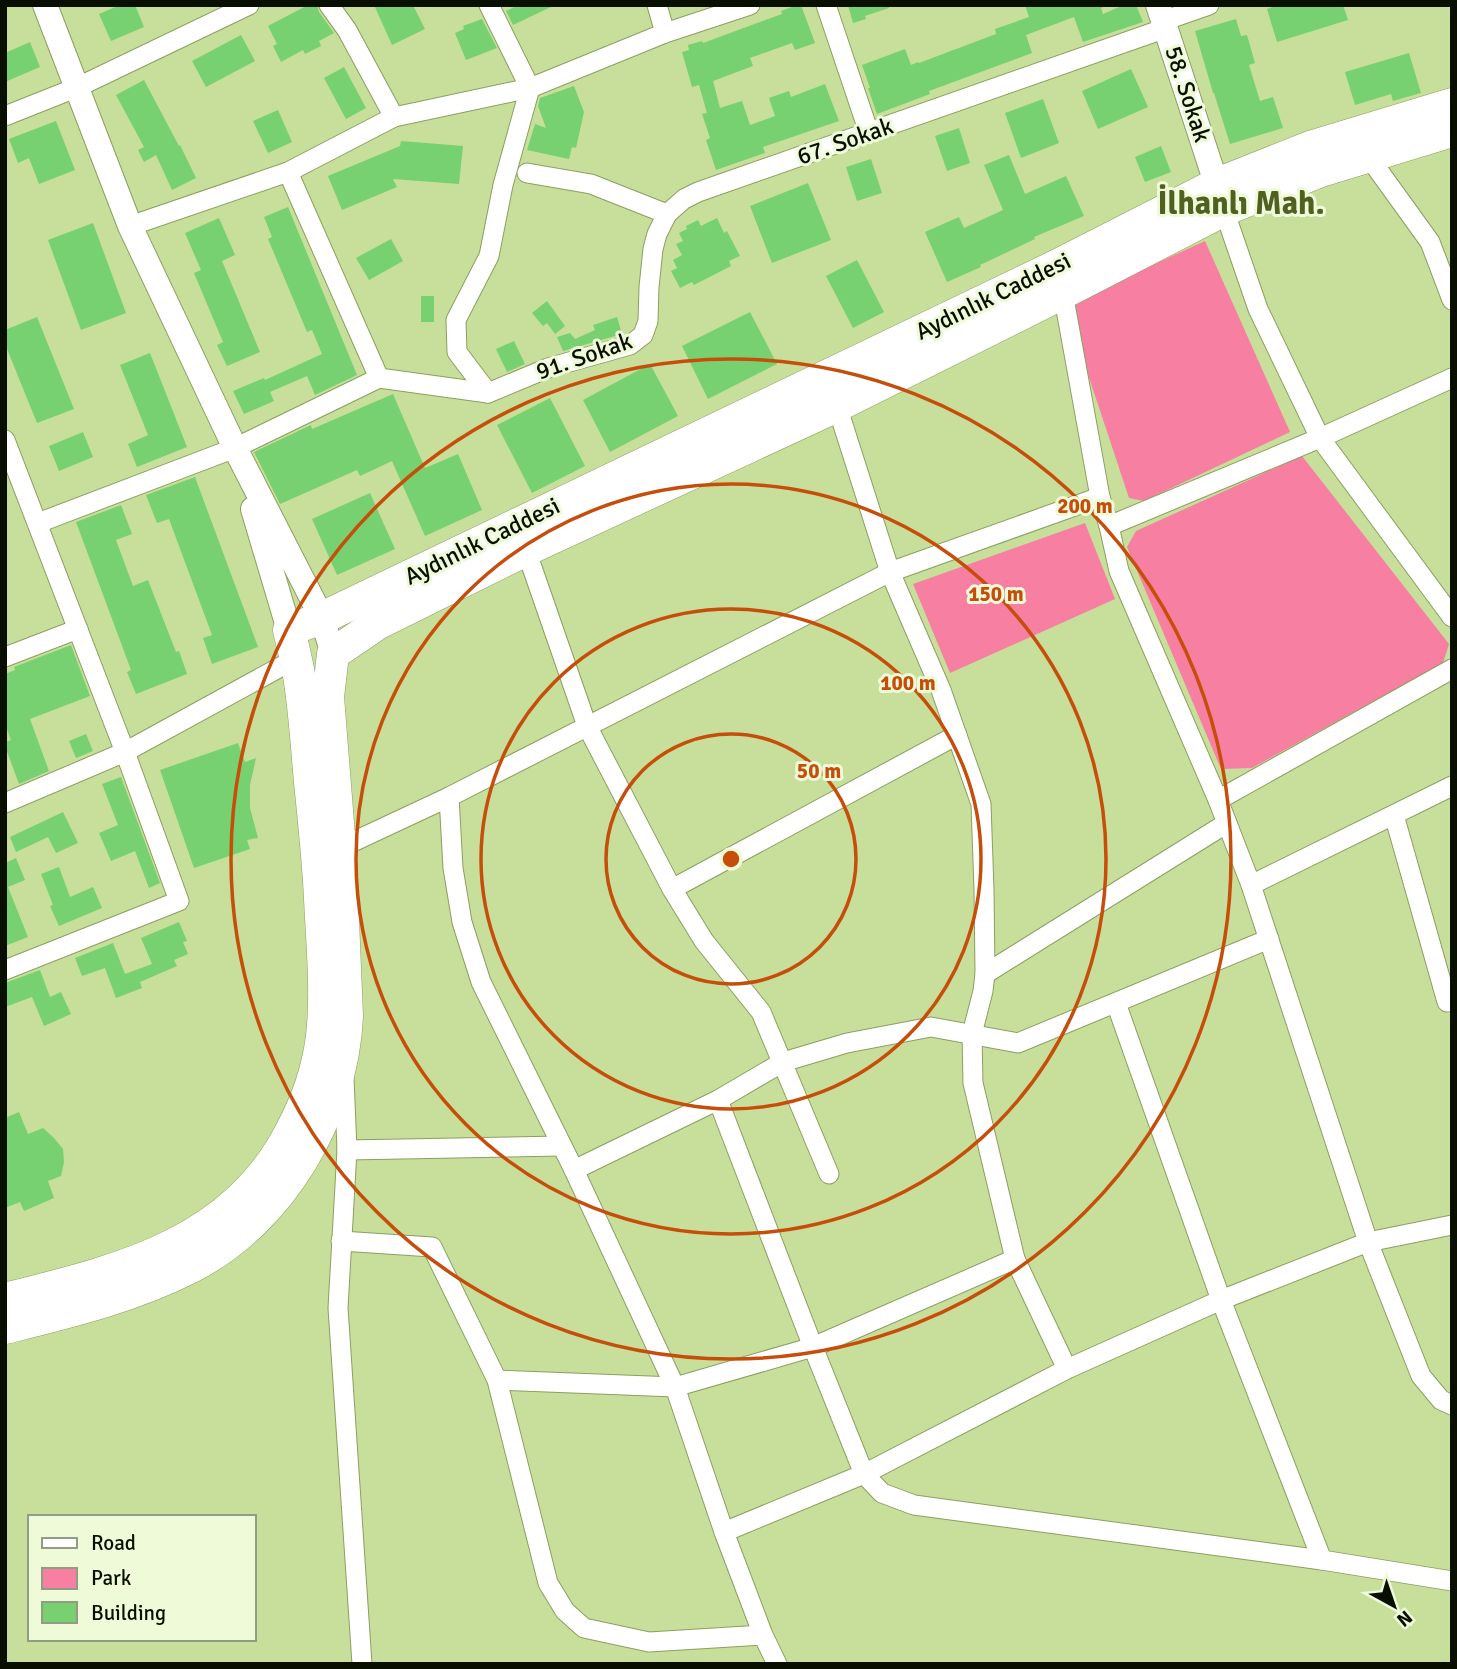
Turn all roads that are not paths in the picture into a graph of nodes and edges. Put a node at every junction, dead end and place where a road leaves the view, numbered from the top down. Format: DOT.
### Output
graph roads {
  1 [pos="45,5"];
  2 [pos="249,5"];
  3 [pos="329,5"];
  4 [pos="489,5"];
  5 [pos="657,5"];
  6 [pos="750,5"];
  7 [pos="826,5"];
  8 [pos="1209,5"];
  9 [pos="1162,18"];
  10 [pos="665,33"];
  11 [pos="78,88"];
  12 [pos="530,88"];
  13 [pos="1452,104"];
  14 [pos="5,116"];
  15 [pos="394,117"];
  16 [pos="1452,131"];
  17 [pos="869,133"];
  18 [pos="1368,156"];
  19 [pos="288,172"];
  20 [pos="527,173"];
  21 [pos="1221,197"];
  22 [pos="667,215"];
  23 [pos="130,226"];
  24 [pos="1063,293"];
  25 [pos="1452,300"];
  26 [pos="379,378"];
  27 [pos="1452,378"];
  28 [pos="488,393"];
  29 [pos="837,406"];
  30 [pos="1320,438"];
  31 [pos="5,440"];
  32 [pos="235,448"];
  33 [pos="1100,497"];
  34 [pos="38,523"];
  35 [pos="1109,526"];
  36 [pos="526,550"];
  37 [pos="890,572"];
  38 [pos="1452,617"];
  39 [pos="322,618"];
  40 [pos="78,629"];
  41 [pos="294,654"];
  42 [pos="333,654"];
  43 [pos="5,657"];
  44 [pos="1452,669"];
  45 [pos="587,726"];
  46 [pos="957,734"];
  47 [pos="125,752"];
  48 [pos="1452,786"];
  49 [pos="449,797"];
  50 [pos="1218,800"];
  51 [pos="5,803"];
  52 [pos="1394,815"];
  53 [pos="1227,824"];
  54 [pos="340,848"];
  55 [pos="1251,886"];
  56 [pos="672,889"];
  57 [pos="1269,939"];
  58 [pos="5,970"];
  59 [pos="985,974"];
  60 [pos="1447,1002"];
  61 [pos="1116,1003"];
  62 [pos="972,1034"];
  63 [pos="343,1056"];
  64 [pos="783,1062"];
  65 [pos="718,1100"];
  66 [pos="562,1146"];
  67 [pos="347,1150"];
  68 [pos="574,1170"];
  69 [pos="829,1174"];
  70 [pos="1452,1225"];
  71 [pos="341,1241"];
  72 [pos="1368,1242"];
  73 [pos="1015,1259"];
  74 [pos="5,1299"];
  75 [pos="1222,1300"];
  76 [pos="5,1328"];
  77 [pos="813,1347"];
  78 [pos="1067,1369"];
  79 [pos="496,1380"];
  80 [pos="675,1387"];
  81 [pos="1452,1405"];
  82 [pos="864,1474"];
  83 [pos="724,1532"];
  84 [pos="1322,1560"];
  85 [pos="1452,1581"];
  86 [pos="763,1635"];
  87 [pos="362,1664"];
  88 [pos="777,1664"];
  1 -- 11 [label="street"];
  2 -- 11 [label="street"];
  3 -- 15 [label="street"];
  4 -- 12 [label="street"];
  5 -- 10 [label="street"];
  6 -- 10 [label="street"];
  7 -- 17 [label="street"];
  8 -- 9 [label="street, 67. Sokak"];
  9 -- 17 [label="street, 67. Sokak"];
  9 -- 21 [label="street, 58. Sokak"];
  10 -- 12 [label="street"];
  11 -- 14 [label="street"];
  11 -- 23 [label="street"];
  12 -- 15 [label="street"];
  12 -- 28 [label="street"];
  13 -- 21 [label="main road, Aydınlık Caddesi"];
  15 -- 19 [label="street"];
  16 -- 18 [label="main road, Aydınlık Caddesi"];
  17 -- 22 [label="street, 67. Sokak"];
  18 -- 21 [label="main road, Aydınlık Caddesi"];
  18 -- 25 [label="street"];
  19 -- 23 [label="street"];
  19 -- 26 [label="street"];
  20 -- 22 [label="street"];
  21 -- 24 [label="main road, Aydınlık Caddesi"];
  21 -- 30 [label="street"];
  21 -- 39 [label="main road, Aydınlık Caddesi"];
  22 -- 28 [label="street, 91. Sokak"];
  23 -- 32 [label="street"];
  24 -- 29 [label="main road, Aydınlık Caddesi"];
  24 -- 33 [label="street"];
  26 -- 28 [label="street"];
  26 -- 32 [label="street"];
  27 -- 30 [label="street"];
  29 -- 36 [label="main road, Aydınlık Caddesi"];
  29 -- 37 [label="street"];
  30 -- 35 [label="street"];
  30 -- 38 [label="street"];
  31 -- 34 [label="street"];
  32 -- 34 [label="street"];
  32 -- 39 [label="street"];
  32 -- 41 [label="street"];
  33 -- 35 [label="street"];
  33 -- 37 [label="street"];
  34 -- 40 [label="street"];
  35 -- 50 [label="street"];
  36 -- 42 [label="main road, Aydınlık Caddesi"];
  36 -- 45 [label="street"];
  37 -- 45 [label="street"];
  37 -- 46 [label="street"];
  39 -- 41 [label="main road, Aydınlık Caddesi"];
  39 -- 42 [label="street"];
  40 -- 43 [label="street"];
  40 -- 47 [label="street"];
  41 -- 42 [label="main road, Aydınlık Caddesi"];
  41 -- 47 [label="street"];
  41 -- 74 [label="main road"];
  42 -- 54 [label="main road"];
  44 -- 50 [label="street"];
  45 -- 49 [label="street"];
  45 -- 56 [label="street"];
  46 -- 56 [label="street"];
  46 -- 59 [label="street"];
  47 -- 51 [label="street"];
  47 -- 58 [label="street"];
  48 -- 52 [label="street"];
  49 -- 54 [label="street"];
  49 -- 66 [label="street"];
  50 -- 53 [label="street"];
  52 -- 55 [label="street"];
  52 -- 60 [label="street"];
  53 -- 55 [label="street"];
  53 -- 59 [label="street"];
  54 -- 63 [label="main road"];
  55 -- 57 [label="street"];
  56 -- 64 [label="street"];
  57 -- 61 [label="street"];
  57 -- 72 [label="street"];
  59 -- 62 [label="street"];
  61 -- 62 [label="street"];
  61 -- 75 [label="street"];
  62 -- 64 [label="street"];
  62 -- 73 [label="street"];
  63 -- 67 [label="street"];
  63 -- 76 [label="main road"];
  64 -- 65 [label="street"];
  64 -- 69 [label="street"];
  65 -- 68 [label="street"];
  65 -- 77 [label="street"];
  66 -- 67 [label="street"];
  66 -- 68 [label="street"];
  67 -- 71 [label="street"];
  68 -- 80 [label="street"];
  70 -- 72 [label="street"];
  71 -- 79 [label="street"];
  71 -- 87 [label="street"];
  72 -- 75 [label="street"];
  72 -- 81 [label="street"];
  73 -- 77 [label="street"];
  73 -- 78 [label="street"];
  75 -- 78 [label="street"];
  75 -- 84 [label="street"];
  77 -- 80 [label="street"];
  77 -- 82 [label="street"];
  78 -- 82 [label="street"];
  79 -- 80 [label="street"];
  79 -- 86 [label="street"];
  80 -- 83 [label="street"];
  82 -- 83 [label="street"];
  82 -- 84 [label="street"];
  83 -- 86 [label="street"];
  84 -- 85 [label="street"];
  86 -- 88 [label="street"];
}
